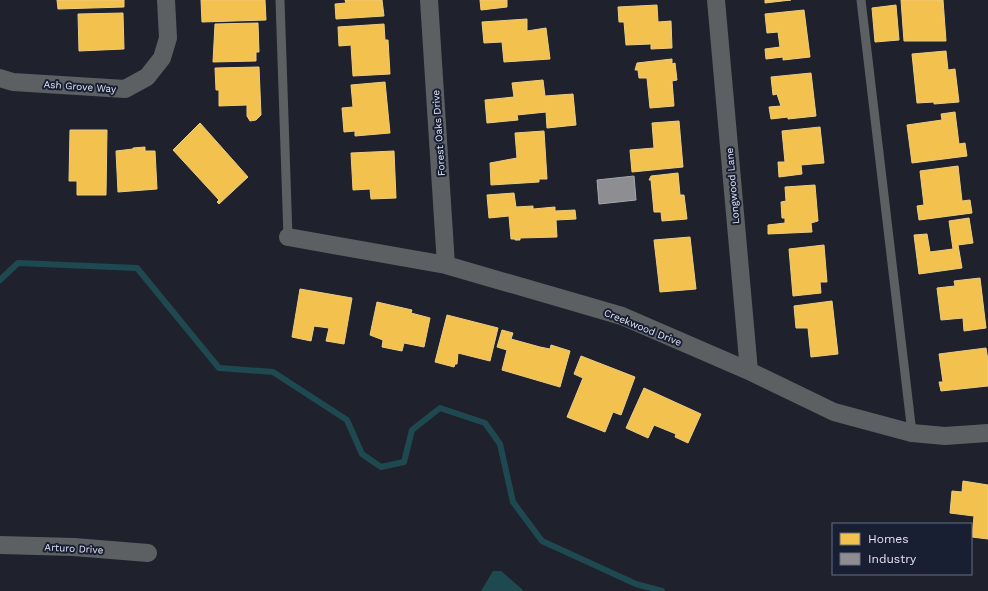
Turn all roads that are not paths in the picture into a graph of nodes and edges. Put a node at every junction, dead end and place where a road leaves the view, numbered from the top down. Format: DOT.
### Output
graph roads {
  1 [pos="166,0"];
  2 [pos="280,0"];
  3 [pos="429,0"];
  4 [pos="716,0"];
  5 [pos="861,0"];
  6 [pos="0,78"];
  7 [pos="288,237"];
  8 [pos="446,265"];
  9 [pos="749,371"];
  10 [pos="912,433"];
  11 [pos="988,433"];
  12 [pos="0,545"];
  13 [pos="148,553"];
  1 -- 6 [label="street, Ash Grove Way"];
  2 -- 7 [label="lane"];
  3 -- 8 [label="street, Forest Oaks Drive"];
  4 -- 9 [label="street, Longwood Lane"];
  5 -- 10 [label="lane"];
  7 -- 8 [label="street, Creekwood Drive"];
  8 -- 9 [label="street, Creekwood Drive"];
  9 -- 10 [label="street, Creekwood Drive"];
  10 -- 11 [label="street, Creekwood Drive"];
  12 -- 13 [label="street, Arturo Drive"];
}
